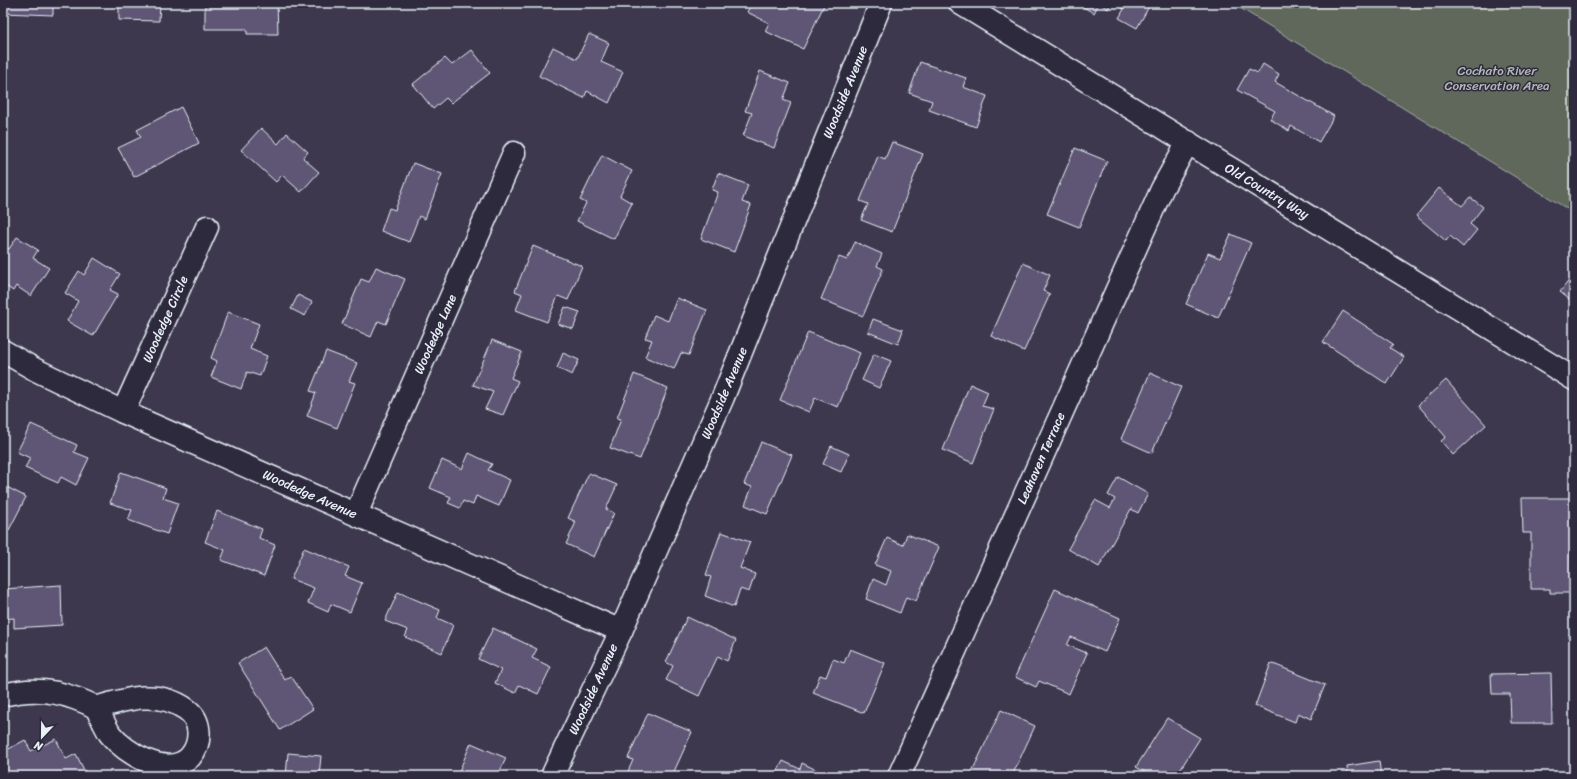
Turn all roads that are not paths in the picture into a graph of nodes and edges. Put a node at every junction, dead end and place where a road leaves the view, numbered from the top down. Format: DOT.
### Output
graph roads {
  1 [pos="881,3"];
  2 [pos="960,3"];
  3 [pos="1188,142"];
  4 [pos="514,153"];
  5 [pos="207,227"];
  6 [pos="3,351"];
  7 [pos="1574,379"];
  8 [pos="123,412"];
  9 [pos="356,514"];
  10 [pos="621,631"];
  11 [pos="3,695"];
  12 [pos="96,708"];
  13 [pos="552,776"];
  14 [pos="899,776"];
  1 -- 10 [label="street, Woodside Avenue"];
  2 -- 3 [label="street, Old Country Way"];
  3 -- 7 [label="street, Old Country Way"];
  3 -- 14 [label="street, Leahaven Terrace"];
  4 -- 9 [label="street, Woodedge Lane"];
  5 -- 8 [label="street, Woodedge Circle"];
  6 -- 8 [label="street, Woodedge Avenue"];
  8 -- 9 [label="street, Woodedge Avenue"];
  9 -- 10 [label="street, Woodedge Avenue"];
  10 -- 13 [label="street, Woodside Avenue"];
  11 -- 12 [label="street"];
}
